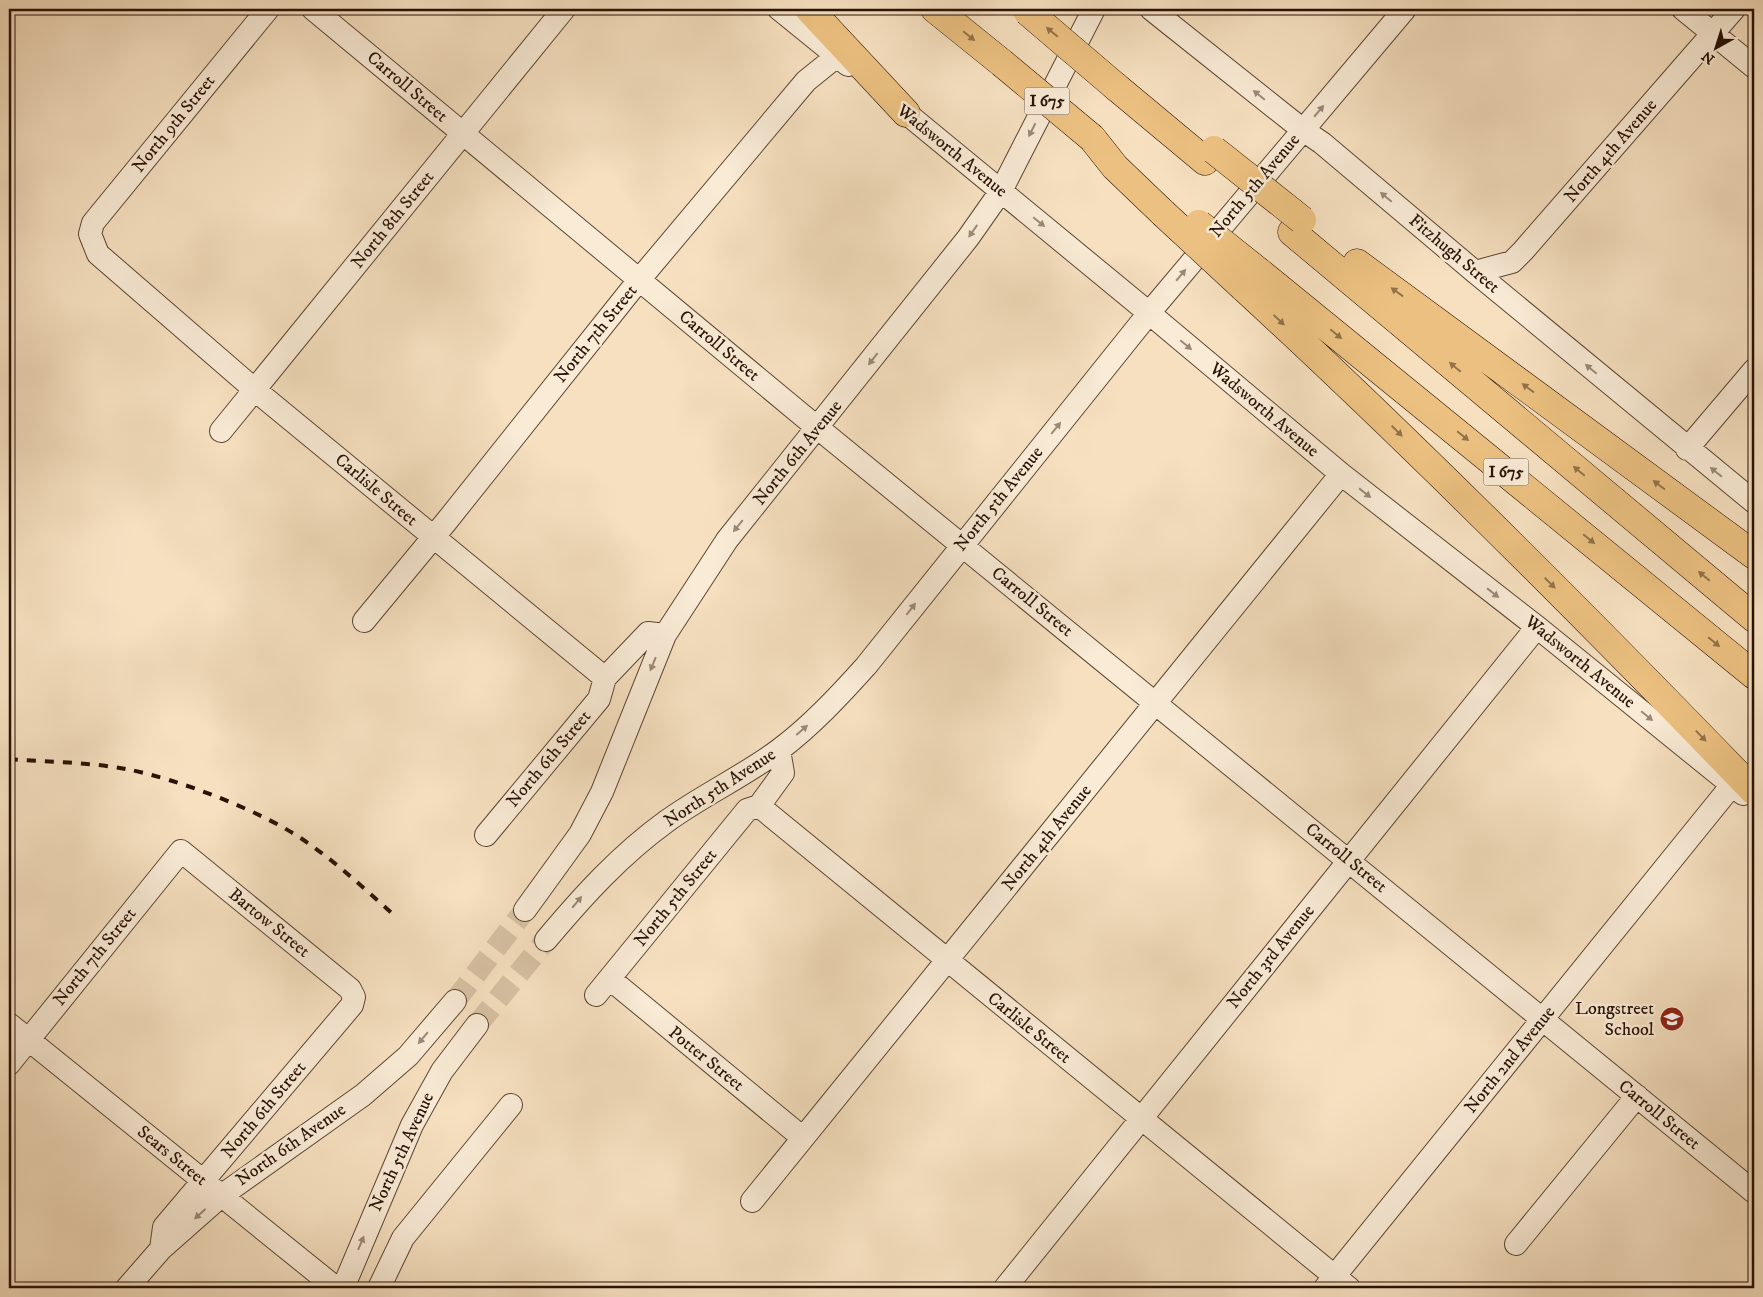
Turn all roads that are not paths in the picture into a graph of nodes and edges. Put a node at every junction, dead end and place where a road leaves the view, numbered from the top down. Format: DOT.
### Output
graph roads {
  1 [pos="268,9"];
  2 [pos="313,9"];
  3 [pos="564,9"];
  4 [pos="779,9"];
  5 [pos="809,9"];
  6 [pos="935,9"];
  7 [pos="1094,9"];
  8 [pos="1151,9"];
  9 [pos="1405,9"];
  10 [pos="1683,9"];
  11 [pos="1734,9"];
  12 [pos="1026,10"];
  13 [pos="1713,33"];
  14 [pos="837,56"];
  15 [pos="1754,67"];
  16 [pos="906,113"];
  17 [pos="1303,130"];
  18 [pos="463,133"];
  19 [pos="1001,191"];
  20 [pos="1297,226"];
  21 [pos="92,243"];
  22 [pos="1475,272"];
  23 [pos="1250,279"];
  24 [pos="639,280"];
  25 [pos="1149,313"];
  26 [pos="1754,370"];
  27 [pos="256,390"];
  28 [pos="818,428"];
  29 [pos="221,431"];
  30 [pos="1687,449"];
  31 [pos="1341,474"];
  32 [pos="1754,502"];
  33 [pos="434,538"];
  34 [pos="962,545"];
  35 [pos="1754,555"];
  36 [pos="1754,618"];
  37 [pos="364,621"];
  38 [pos="1538,627"];
  39 [pos="664,635"];
  40 [pos="1754,674"];
  41 [pos="605,678"];
  42 [pos="1156,703"];
  43 [pos="779,750"];
  44 [pos="1743,788"];
  45 [pos="1754,804"];
  46 [pos="759,806"];
  47 [pos="486,835"];
  48 [pos="181,851"];
  49 [pos="1349,860"];
  50 [pos="525,910"];
  51 [pos="546,940"];
  52 [pos="948,961"];
  53 [pos="603,987"];
  54 [pos="354,997"];
  55 [pos="454,1001"];
  56 [pos="1542,1020"];
  57 [pos="9,1024"];
  58 [pos="477,1025"];
  59 [pos="28,1040"];
  60 [pos="9,1064"];
  61 [pos="1637,1096"];
  62 [pos="511,1105"];
  63 [pos="1142,1120"];
  64 [pos="803,1138"];
  65 [pos="202,1180"];
  66 [pos="1754,1192"];
  67 [pos="221,1196"];
  68 [pos="752,1201"];
  69 [pos="1516,1244"];
  70 [pos="161,1249"];
  71 [pos="1336,1284"];
  72 [pos="127,1288"];
  73 [pos="336,1288"];
  74 [pos="343,1288"];
  75 [pos="378,1288"];
  76 [pos="1005,1288"];
  1 -- 21 [label="street, North 9th Street"];
  2 -- 18 [label="street, Carroll Street"];
  3 -- 18 [label="street, North 8th Street"];
  4 -- 14 [label="street, Wadsworth Avenue"];
  5 -- 16 [label="highway"];
  6 -- 23 [label="highway, I 675, one-way, bridge"];
  7 -- 19 [label="street, North 6th Avenue, one-way"];
  17 -- 8 [label="street, Fitzhugh Street, one-way"];
  17 -- 9 [label="street, North 5th Avenue, one-way"];
  10 -- 13 [label="street"];
  11 -- 13 [label="street, North 4th Avenue"];
  20 -- 12 [label="highway, I 675, one-way, bridge"];
  13 -- 15 [label="street"];
  13 -- 22 [label="street, North 4th Avenue"];
  14 -- 16 [label="street, Wadsworth Avenue"];
  14 -- 24 [label="street, North 7th Street"];
  16 -- 19 [label="street, Wadsworth Avenue"];
  22 -- 17 [label="street, Fitzhugh Street, one-way"];
  25 -- 17 [label="street, North 5th Avenue, one-way"];
  18 -- 24 [label="street, Carroll Street"];
  18 -- 27 [label="street, North 8th Street"];
  19 -- 25 [label="street, Wadsworth Avenue, one-way"];
  19 -- 28 [label="street, North 6th Avenue, one-way"];
  35 -- 20 [label="highway, one-way"];
  36 -- 20 [label="highway, I 675, one-way"];
  21 -- 27 [label="street, Carlisle Street"];
  30 -- 22 [label="street, Fitzhugh Street, one-way"];
  23 -- 40 [label="highway, I 675, one-way"];
  23 -- 44 [label="highway, one-way"];
  24 -- 28 [label="street, Carroll Street"];
  24 -- 33 [label="street, North 7th Street"];
  25 -- 31 [label="street, Wadsworth Avenue, one-way"];
  34 -- 25 [label="street, North 5th Avenue, one-way"];
  26 -- 30 [label="street"];
  27 -- 29 [label="street, North 8th Street"];
  27 -- 33 [label="street, Carlisle Street"];
  28 -- 34 [label="street, Carroll Street"];
  28 -- 39 [label="street, North 6th Avenue, one-way"];
  32 -- 30 [label="street, Fitzhugh Street, one-way"];
  31 -- 38 [label="street, Wadsworth Avenue, one-way"];
  31 -- 42 [label="street, North 4th Avenue"];
  33 -- 37 [label="street, North 7th Street"];
  33 -- 41 [label="street, Carlisle Street"];
  34 -- 42 [label="street, Carroll Street"];
  43 -- 34 [label="street, North 5th Avenue, one-way"];
  38 -- 44 [label="street, Wadsworth Avenue, one-way"];
  38 -- 49 [label="street, North 3rd Avenue"];
  39 -- 41 [label="street"];
  39 -- 50 [label="street, North 6th Avenue, one-way"];
  41 -- 47 [label="street, North 6th Street"];
  42 -- 49 [label="street, Carroll Street"];
  42 -- 52 [label="street, North 4th Avenue"];
  43 -- 46 [label="street"];
  51 -- 43 [label="street, North 5th Avenue, one-way"];
  44 -- 45 [label="street, Wadsworth Avenue"];
  44 -- 56 [label="street, North 2nd Avenue"];
  46 -- 52 [label="street, Carlisle Street"];
  46 -- 53 [label="street, North 5th Street"];
  48 -- 54 [label="street, Bartow Street"];
  48 -- 59 [label="street, North 7th Street"];
  49 -- 56 [label="street, Carroll Street"];
  49 -- 63 [label="street, North 3rd Avenue"];
  52 -- 63 [label="street, Carlisle Street"];
  52 -- 64 [label="street, North 4th Avenue"];
  53 -- 64 [label="street, Potter Street"];
  54 -- 65 [label="street, North 6th Street"];
  55 -- 67 [label="street, North 6th Avenue, one-way"];
  56 -- 61 [label="street, Carroll Street"];
  56 -- 71 [label="street, North 2nd Avenue"];
  57 -- 59 [label="street, Sears Street"];
  74 -- 58 [label="street, North 5th Avenue, one-way"];
  59 -- 60 [label="street, North 7th Street"];
  59 -- 65 [label="street, Sears Street"];
  61 -- 66 [label="street, Carroll Street"];
  61 -- 69 [label="street"];
  62 -- 75 [label="street"];
  63 -- 71 [label="street, Carlisle Street"];
  63 -- 76 [label="street, North 3rd Avenue"];
  64 -- 68 [label="street, North 4th Avenue"];
  65 -- 67 [label="street, Sears Street"];
  65 -- 70 [label="street, North 6th Street"];
  67 -- 70 [label="street, North 6th Avenue, one-way"];
  67 -- 73 [label="street, Sears Street"];
  70 -- 72 [label="street, North 6th Avenue"];
}
